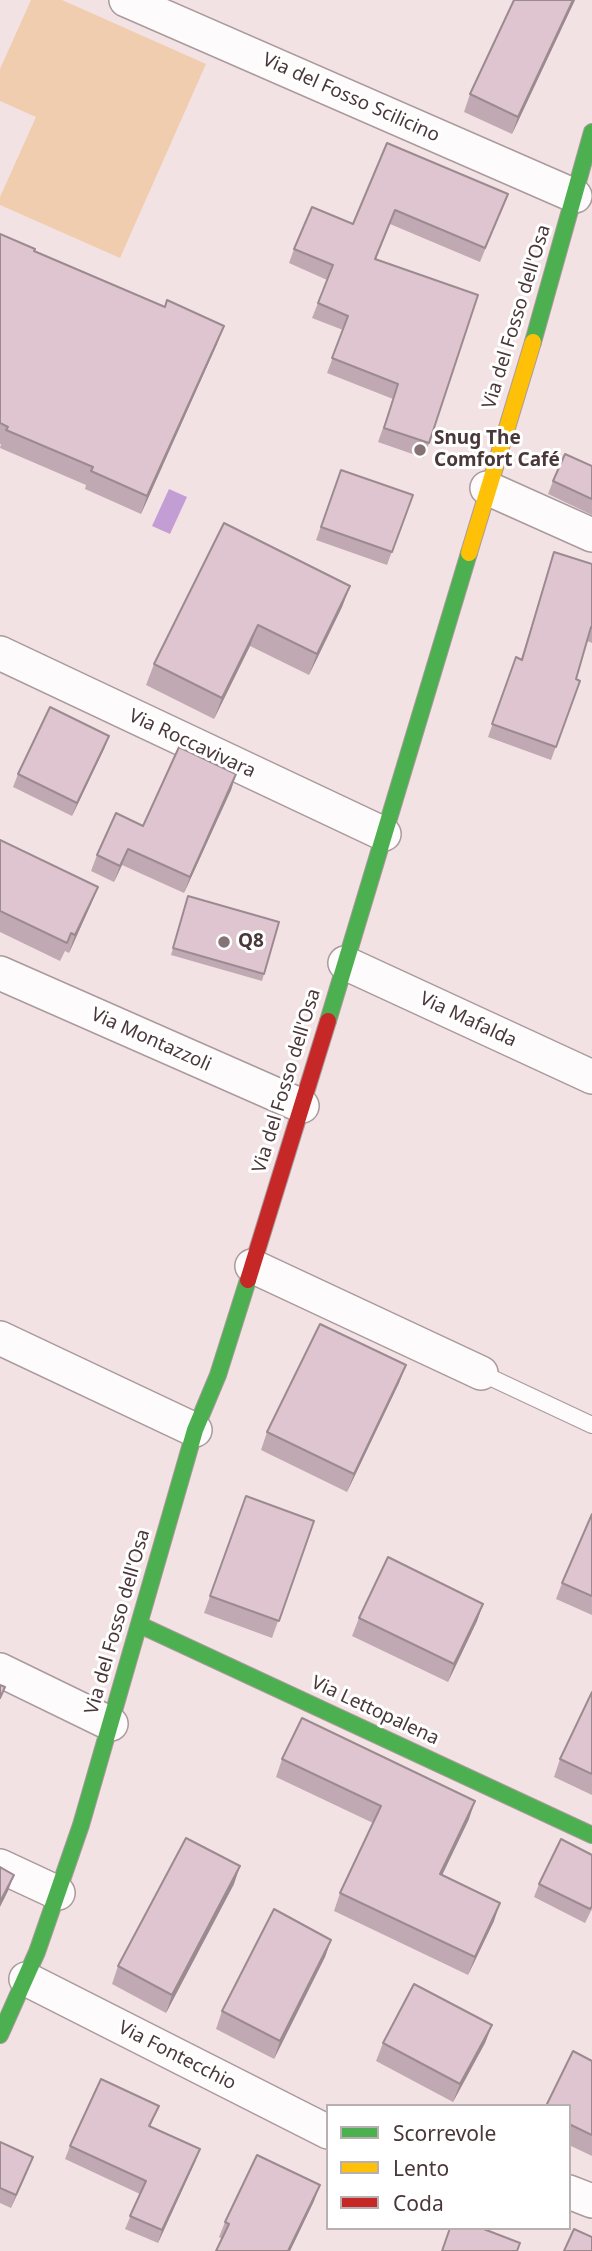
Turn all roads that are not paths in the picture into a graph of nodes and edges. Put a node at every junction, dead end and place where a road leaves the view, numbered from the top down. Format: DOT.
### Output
graph roads {
  1 [pos="127,0"];
  2 [pos="592,132"];
  3 [pos="575,196"];
  4 [pos="488,488"];
  5 [pos="592,535"];
  6 [pos="0,653"];
  7 [pos="384,834"];
  8 [pos="345,963"];
  9 [pos="0,973"];
  10 [pos="592,1077"];
  11 [pos="302,1106"];
  12 [pos="252,1266"];
  13 [pos="0,1338"];
  14 [pos="481,1373"];
  15 [pos="592,1425"];
  16 [pos="195,1430"];
  17 [pos="139,1625"];
  18 [pos="0,1670"];
  19 [pos="111,1724"];
  20 [pos="592,1835"];
  21 [pos="0,1866"];
  22 [pos="58,1893"];
  23 [pos="26,1979"];
  24 [pos="0,2035"];
  25 [pos="326,2131"];
  26 [pos="571,2193"];
  27 [pos="592,2201"];
  1 -- 3 [label="street, Via del Fosso Scilicino"];
  2 -- 3 [label="street, Via del Fosso dell'Osa"];
  3 -- 4 [label="street, Via del Fosso dell'Osa"];
  4 -- 5 [label="street"];
  4 -- 7 [label="street, Via del Fosso dell'Osa"];
  6 -- 7 [label="street, Via Roccavivara"];
  7 -- 8 [label="street, Via del Fosso dell'Osa"];
  8 -- 10 [label="street, Via Mafalda"];
  8 -- 11 [label="street, Via del Fosso dell'Osa"];
  9 -- 11 [label="street, Via Montazzoli"];
  11 -- 12 [label="street, Via del Fosso dell'Osa"];
  12 -- 14 [label="street"];
  12 -- 16 [label="street, Via del Fosso dell'Osa"];
  13 -- 16 [label="street"];
  14 -- 15 [label="lane"];
  16 -- 17 [label="street, Via del Fosso dell'Osa"];
  17 -- 19 [label="street, Via del Fosso dell'Osa"];
  17 -- 20 [label="street, Via Lettopalena"];
  18 -- 19 [label="street"];
  19 -- 22 [label="street, Via del Fosso dell'Osa"];
  21 -- 22 [label="street"];
  22 -- 23 [label="street, Via del Fosso dell'Osa"];
  23 -- 24 [label="street, Via del Fosso dell'Osa"];
  23 -- 25 [label="street, Via Fontecchio"];
  26 -- 27 [label="street"];
}
